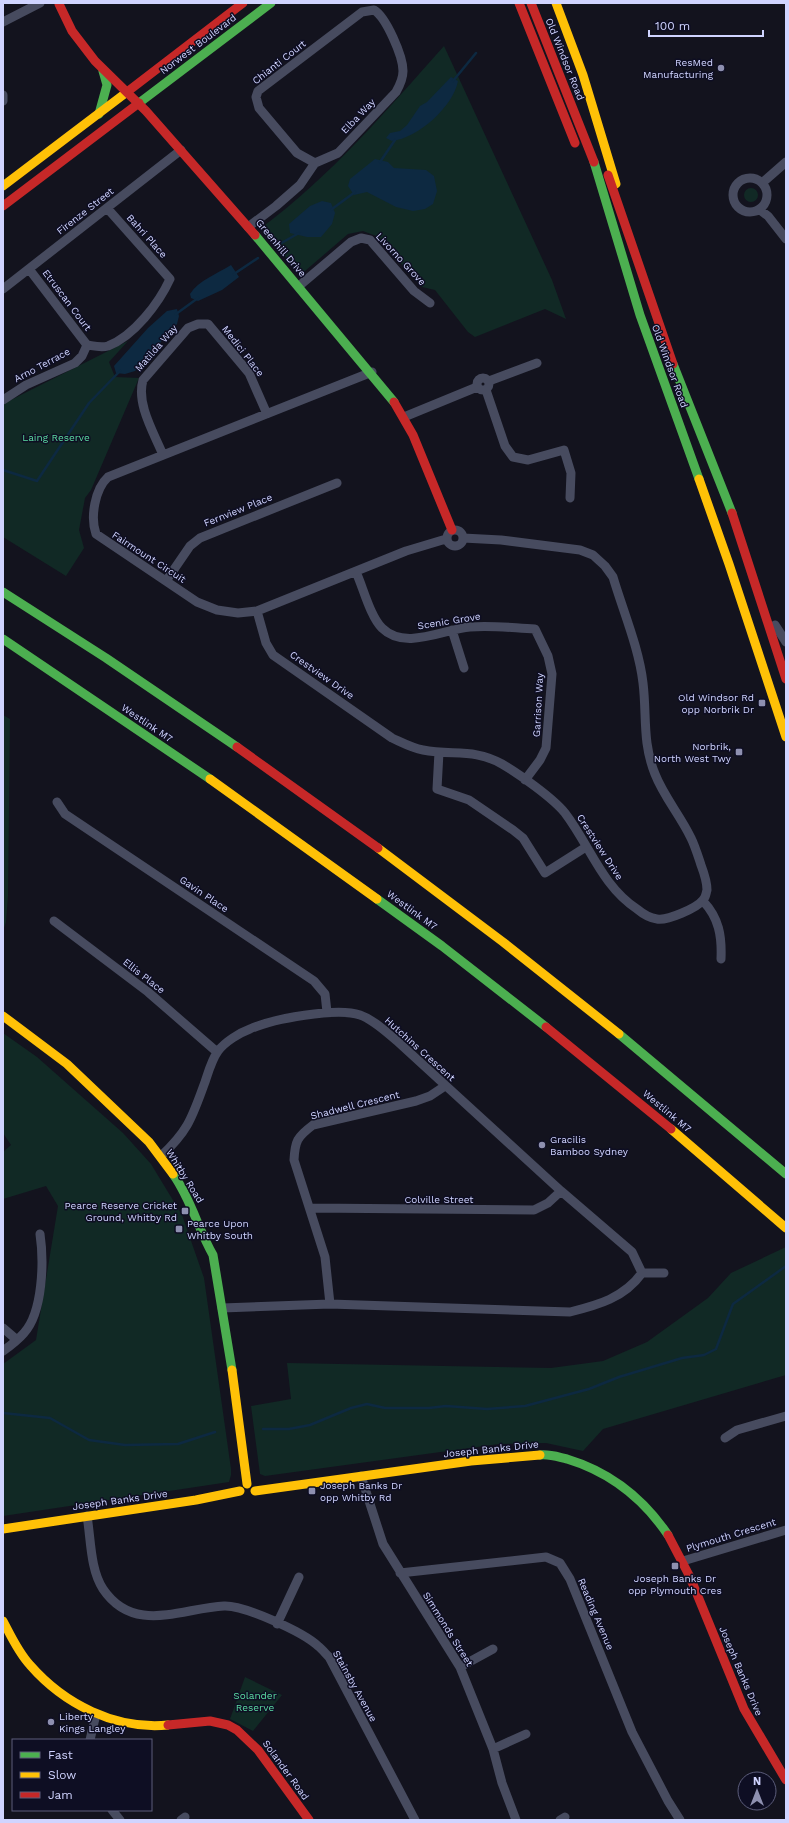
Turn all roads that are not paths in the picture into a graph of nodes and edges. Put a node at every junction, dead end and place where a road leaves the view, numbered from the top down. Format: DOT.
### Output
graph roads {
  1 [pos="40,3"];
  2 [pos="56,3"];
  3 [pos="243,3"];
  4 [pos="271,3"];
  5 [pos="519,3"];
  6 [pos="531,3"];
  7 [pos="556,3"];
  8 [pos="3,22"];
  9 [pos="104,71"];
  10 [pos="403,71"];
  11 [pos="576,86"];
  12 [pos="127,92"];
  13 [pos="3,95"];
  14 [pos="3,101"];
  15 [pos="139,103"];
  16 [pos="99,114"];
  17 [pos="181,150"];
  18 [pos="578,151"];
  19 [pos="786,162"];
  20 [pos="315,163"];
  21 [pos="585,165"];
  22 [pos="762,183"];
  23 [pos="3,186"];
  24 [pos="3,206"];
  25 [pos="107,208"];
  26 [pos="760,210"];
  27 [pos="248,227"];
  28 [pos="628,234"];
  29 [pos="786,238"];
  30 [pos="618,246"];
  31 [pos="29,269"];
  32 [pos="298,286"];
  33 [pos="3,289"];
  34 [pos="430,303"];
  35 [pos="208,324"];
  36 [pos="87,345"];
  37 [pos="537,363"];
  38 [pos="372,372"];
  39 [pos="484,386"];
  40 [pos="3,400"];
  41 [pos="267,414"];
  42 [pos="404,417"];
  43 [pos="163,455"];
  44 [pos="337,483"];
  45 [pos="570,498"];
  46 [pos="734,519"];
  47 [pos="452,530"];
  48 [pos="463,538"];
  49 [pos="446,539"];
  50 [pos="356,572"];
  51 [pos="166,581"];
  52 [pos="6,594"];
  53 [pos="257,611"];
  54 [pos="535,629"];
  55 [pos="452,630"];
  56 [pos="3,639"];
  57 [pos="786,642"];
  58 [pos="784,663"];
  59 [pos="464,668"];
  60 [pos="763,668"];
  61 [pos="786,680"];
  62 [pos="786,737"];
  63 [pos="439,752"];
  64 [pos="525,780"];
  65 [pos="57,802"];
  66 [pos="586,847"];
  67 [pos="703,901"];
  68 [pos="54,921"];
  69 [pos="721,959"];
  70 [pos="327,1012"];
  71 [pos="3,1016"];
  72 [pos="217,1052"];
  73 [pos="445,1086"];
  74 [pos="161,1156"];
  75 [pos="786,1174"];
  76 [pos="561,1191"];
  77 [pos="311,1208"];
  78 [pos="786,1228"];
  79 [pos="40,1234"];
  80 [pos="642,1273"];
  81 [pos="664,1273"];
  82 [pos="330,1304"];
  83 [pos="222,1308"];
  84 [pos="3,1328"];
  85 [pos="17,1340"];
  86 [pos="3,1352"];
  87 [pos="786,1416"];
  88 [pos="725,1438"];
  89 [pos="361,1476"];
  90 [pos="247,1484"];
  91 [pos="255,1491"];
  92 [pos="245,1496"];
  93 [pos="87,1516"];
  94 [pos="3,1529"];
  95 [pos="786,1530"];
  96 [pos="683,1561"];
  97 [pos="400,1573"];
  98 [pos="299,1577"];
  99 [pos="3,1622"];
  100 [pos="277,1624"];
  101 [pos="493,1649"];
  102 [pos="460,1667"];
  103 [pos="96,1714"];
  104 [pos="526,1734"];
  105 [pos="90,1739"];
  106 [pos="493,1748"];
  107 [pos="786,1780"];
  108 [pos="113,1811"];
  109 [pos="120,1820"];
  110 [pos="308,1820"];
  111 [pos="415,1820"];
  112 [pos="516,1820"];
  113 [pos="680,1820"];
  1 -- 8 [label="street"];
  2 -- 9 [label="main road, Greenhill Drive"];
  3 -- 12 [label="main road, Norwest Boulevard"];
  4 -- 15 [label="main road, Norwest Boulevard"];
  5 -- 18 [label="main road"];
  6 -- 30 [label="main road, Old Windsor Road"];
  7 -- 28 [label="main road"];
  9 -- 12 [label="main road, Greenhill Drive"];
  9 -- 16 [label="main road"];
  10 -- 20 [label="street, Elba Way"];
  10 -- 20 [label="street, Chianti Court"];
  11 -- 28 [label="main road, Old Windsor Road"];
  12 -- 15 [label="main road, Greenhill Drive"];
  12 -- 16 [label="main road, Norwest Boulevard"];
  13 -- 14 [label="street"];
  15 -- 17 [label="main road, Greenhill Drive"];
  15 -- 24 [label="main road, Norwest Boulevard"];
  16 -- 23 [label="main road, Norwest Boulevard"];
  17 -- 25 [label="street, Firenze Street"];
  17 -- 27 [label="main road, Greenhill Drive"];
  19 -- 22 [label="street"];
  20 -- 27 [label="street"];
  21 -- 30 [label="main road"];
  22 -- 26 [label="street"];
  22 -- 26 [label="street"];
  25 -- 31 [label="street, Firenze Street"];
  25 -- 36 [label="street, Bahri Place"];
  26 -- 29 [label="street"];
  27 -- 32 [label="main road, Greenhill Drive"];
  28 -- 46 [label="main road, Old Windsor Road"];
  30 -- 60 [label="main road, Old Windsor Road"];
  31 -- 33 [label="street, Firenze Street"];
  31 -- 36 [label="street, Etruscan Court"];
  32 -- 34 [label="street, Livorno Grove"];
  32 -- 38 [label="main road, Greenhill Drive"];
  35 -- 41 [label="street, Medici Place"];
  35 -- 43 [label="street, Matilda Way"];
  36 -- 40 [label="street, Arno Terrace"];
  37 -- 39 [label="street"];
  38 -- 41 [label="street, Fairmount Circuit"];
  38 -- 42 [label="main road, Greenhill Drive"];
  39 -- 42 [label="street"];
  39 -- 45 [label="street"];
  41 -- 43 [label="street, Fairmount Circuit"];
  42 -- 47 [label="main road, Greenhill Drive"];
  43 -- 51 [label="street, Fairmount Circuit"];
  44 -- 51 [label="street, Fernview Place"];
  46 -- 57 [label="street"];
  46 -- 58 [label="main road, Old Windsor Road"];
  47 -- 48 [label="street"];
  47 -- 49 [label="street"];
  48 -- 49 [label="street"];
  48 -- 67 [label="street"];
  49 -- 50 [label="street, Fairmount Circuit"];
  50 -- 53 [label="street, Fairmount Circuit"];
  50 -- 55 [label="street, Scenic Grove"];
  51 -- 53 [label="street, Fairmount Circuit"];
  52 -- 75 [label="main road"];
  53 -- 63 [label="street, Crestview Drive"];
  54 -- 55 [label="street, Scenic Grove"];
  54 -- 64 [label="street, Garrison Way"];
  55 -- 59 [label="street"];
  56 -- 78 [label="main road, Westlink M7"];
  58 -- 60 [label="main road"];
  58 -- 61 [label="main road, Old Windsor Road"];
  60 -- 61 [label="main road"];
  60 -- 62 [label="main road, Old Windsor Road"];
  63 -- 64 [label="street, Crestview Drive"];
  63 -- 66 [label="street"];
  64 -- 66 [label="street, Crestview Drive"];
  65 -- 70 [label="street, Gavin Place"];
  66 -- 67 [label="street, Crestview Drive"];
  67 -- 69 [label="street"];
  68 -- 72 [label="street, Ellis Place"];
  70 -- 72 [label="street, Hutchins Crescent"];
  70 -- 73 [label="street, Hutchins Crescent"];
  71 -- 74 [label="main road, Whitby Road"];
  72 -- 74 [label="street, Hutchins Crescent"];
  73 -- 76 [label="street, Hutchins Crescent"];
  73 -- 77 [label="street, Shadwell Crescent"];
  74 -- 83 [label="main road, Whitby Road"];
  76 -- 77 [label="street, Colville Street"];
  76 -- 80 [label="street, Hutchins Crescent"];
  77 -- 82 [label="street, Shadwell Crescent"];
  79 -- 85 [label="street"];
  80 -- 81 [label="street"];
  80 -- 82 [label="street"];
  82 -- 83 [label="street"];
  83 -- 90 [label="main road, Whitby Road"];
  84 -- 85 [label="street"];
  85 -- 86 [label="street"];
  87 -- 88 [label="street"];
  89 -- 91 [label="main road, Joseph Banks Drive"];
  89 -- 96 [label="main road, Joseph Banks Drive"];
  89 -- 97 [label="street, Simmonds Street"];
  90 -- 91 [label="main road"];
  90 -- 92 [label="main road"];
  91 -- 92 [label="main road"];
  92 -- 93 [label="main road, Joseph Banks Drive"];
  93 -- 94 [label="main road, Joseph Banks Drive"];
  93 -- 100 [label="street, Stainsby Avenue"];
  95 -- 96 [label="street, Plymouth Crescent"];
  96 -- 107 [label="main road, Joseph Banks Drive"];
  97 -- 102 [label="street, Simmonds Street"];
  97 -- 113 [label="street, Reading Avenue"];
  98 -- 100 [label="street"];
  99 -- 103 [label="main road, Solander Road"];
  100 -- 111 [label="street, Stainsby Avenue"];
  101 -- 102 [label="street"];
  102 -- 106 [label="street, Simmonds Street"];
  103 -- 105 [label="street"];
  103 -- 110 [label="main road, Solander Road"];
  104 -- 106 [label="street"];
  106 -- 112 [label="street, Simmonds Street"];
  108 -- 109 [label="street"];
}
